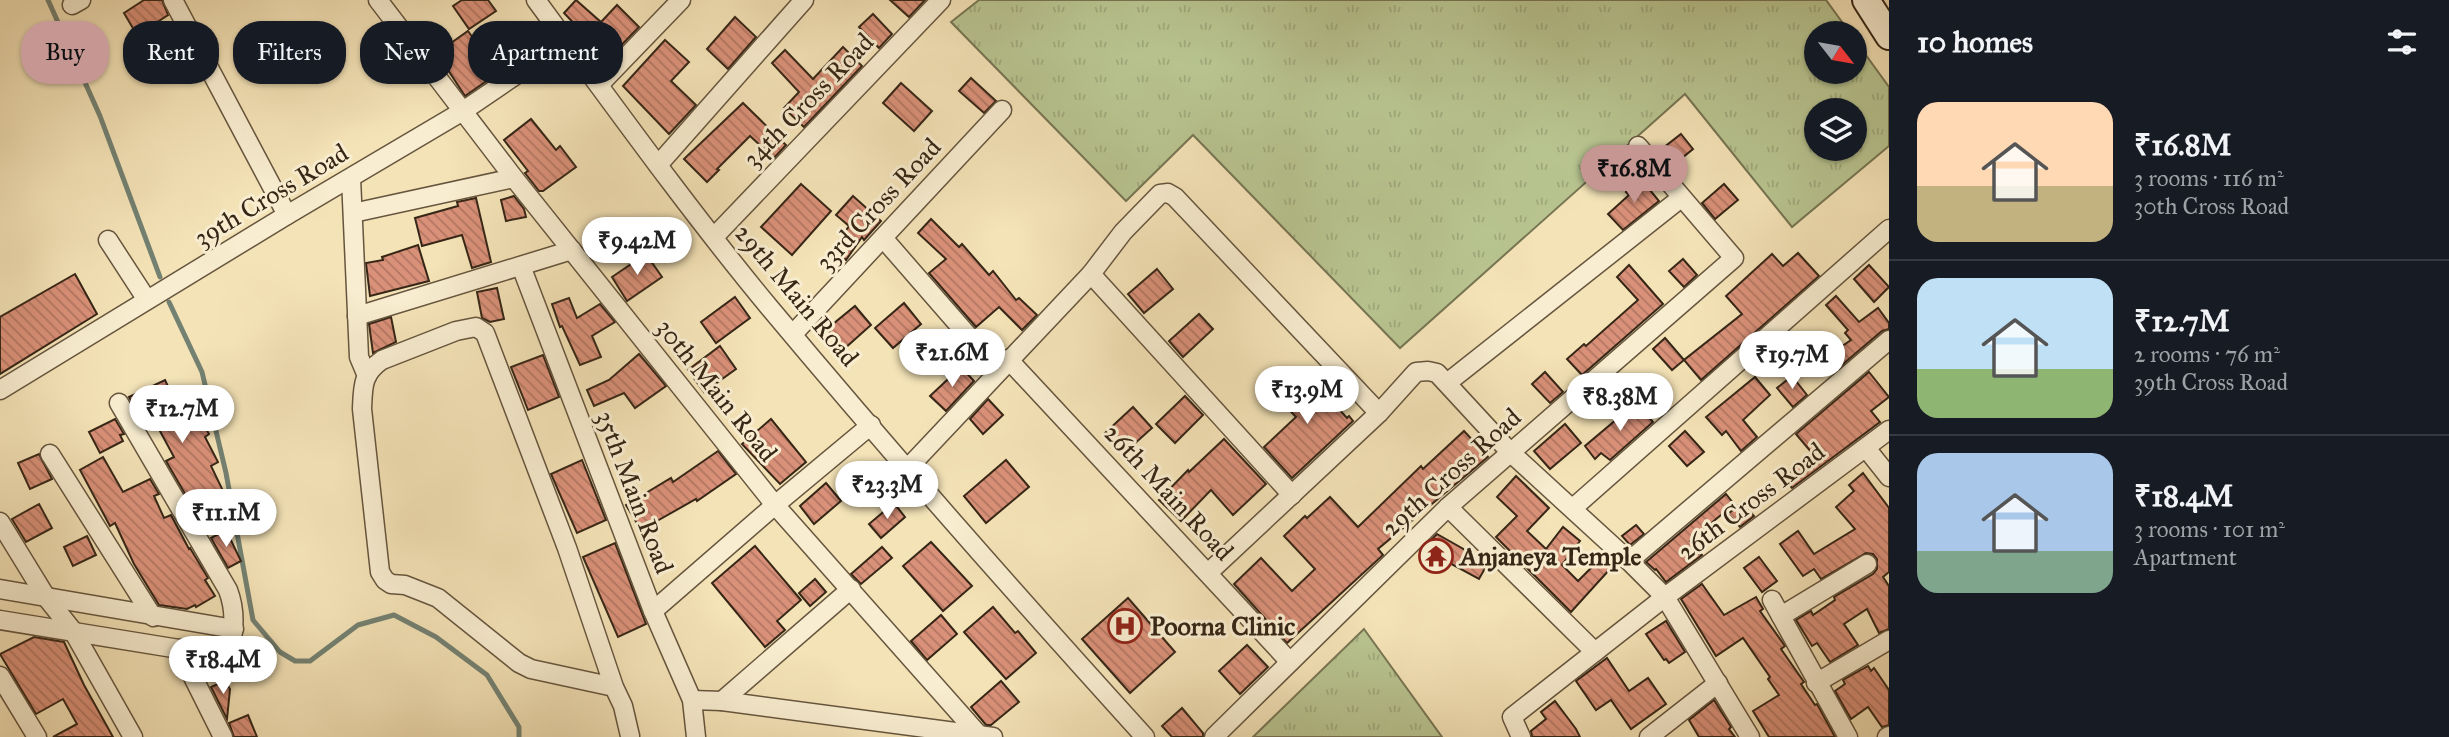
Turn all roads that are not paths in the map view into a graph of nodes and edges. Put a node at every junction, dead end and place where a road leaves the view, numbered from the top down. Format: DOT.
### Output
graph roads {
  1 [pos="173,0"];
  2 [pos="378,0"];
  3 [pos="681,0"];
  4 [pos="804,0"];
  5 [pos="941,0"];
  6 [pos="1866,0"];
  7 [pos="541,2"];
  8 [pos="553,21"];
  9 [pos="1889,36"];
  10 [pos="503,84"];
  11 [pos="598,85"];
  12 [pos="1002,110"];
  13 [pos="463,111"];
  14 [pos="1638,146"];
  15 [pos="658,165"];
  16 [pos="514,178"];
  17 [pos="340,185"];
  18 [pos="1681,198"];
  19 [pos="353,213"];
  20 [pos="287,215"];
  21 [pos="1889,229"];
  22 [pos="714,237"];
  23 [pos="883,238"];
  24 [pos="108,240"];
  25 [pos="572,250"];
  26 [pos="521,266"];
  27 [pos="1091,274"];
  28 [pos="147,300"];
  29 [pos="357,316"];
  30 [pos="793,334"];
  31 [pos="1889,340"];
  32 [pos="1003,365"];
  33 [pos="367,376"];
  34 [pos="1447,383"];
  35 [pos="0,390"];
  36 [pos="119,403"];
  37 [pos="1379,413"];
  38 [pos="871,425"];
  39 [pos="1889,430"];
  40 [pos="1866,448"];
  41 [pos="1510,452"];
  42 [pos="50,454"];
  43 [pos="908,468"];
  44 [pos="1889,477"];
  45 [pos="1292,495"];
  46 [pos="775,505"];
  47 [pos="1448,507"];
  48 [pos="1573,508"];
  49 [pos="0,522"];
  50 [pos="1629,561"];
  51 [pos="1867,564"];
  52 [pos="1208,573"];
  53 [pos="0,589"];
  54 [pos="850,589"];
  55 [pos="46,597"];
  56 [pos="1665,597"];
  57 [pos="1772,600"];
  58 [pos="653,611"];
  59 [pos="1781,616"];
  60 [pos="153,617"];
  61 [pos="0,620"];
  62 [pos="233,629"];
  63 [pos="73,631"];
  64 [pos="1889,640"];
  65 [pos="179,649"];
  66 [pos="1595,652"];
  67 [pos="1290,662"];
  68 [pos="0,676"];
  69 [pos="1816,682"];
  70 [pos="1718,683"];
  71 [pos="614,687"];
  72 [pos="692,700"];
  73 [pos="722,701"];
  74 [pos="986,736"];
  75 [pos="37,737"];
  76 [pos="132,737"];
  77 [pos="223,737"];
  78 [pos="632,737"];
  79 [pos="696,737"];
  80 [pos="1145,737"];
  81 [pos="1214,737"];
  82 [pos="1521,737"];
  83 [pos="1649,737"];
  84 [pos="1750,737"];
  85 [pos="1848,737"];
  1 -- 20 [label="street"];
  2 -- 13 [label="street, 30th Main Road"];
  3 -- 11 [label="street"];
  4 -- 15 [label="street"];
  5 -- 22 [label="street, 34th Cross Road"];
  6 -- 9 [label="main road"];
  7 -- 8 [label="street, 29th Main Road"];
  10 -- 13 [label="street, 39th Cross Road"];
  11 -- 15 [label="street, 29th Main Road"];
  12 -- 23 [label="street, 33rd Cross Road"];
  13 -- 16 [label="street, 30th Main Road"];
  13 -- 17 [label="street, 39th Cross Road"];
  14 -- 18 [label="street"];
  15 -- 22 [label="street, 29th Main Road"];
  16 -- 19 [label="street"];
  16 -- 25 [label="street, 30th Main Road"];
  17 -- 19 [label="street"];
  17 -- 20 [label="street, 39th Cross Road"];
  18 -- 34 [label="street"];
  18 -- 41 [label="street, 29th Cross Road"];
  19 -- 29 [label="street"];
  20 -- 28 [label="street, 39th Cross Road"];
  21 -- 48 [label="street"];
  22 -- 30 [label="street, 29th Main Road"];
  23 -- 30 [label="street, 33rd Cross Road"];
  23 -- 32 [label="street, 26th Main Road"];
  24 -- 28 [label="street"];
  25 -- 26 [label="street"];
  25 -- 46 [label="street, 30th Main Road"];
  26 -- 29 [label="street"];
  26 -- 58 [label="street, 35th Main Road"];
  27 -- 32 [label="street"];
  27 -- 37 [label="street"];
  27 -- 45 [label="street"];
  28 -- 35 [label="street, 39th Cross Road"];
  29 -- 33 [label="street"];
  30 -- 38 [label="street, 29th Main Road"];
  31 -- 50 [label="street"];
  32 -- 43 [label="street"];
  32 -- 52 [label="street, 26th Main Road"];
  33 -- 71 [label="street"];
  33 -- 71 [label="street"];
  34 -- 37 [label="street"];
  34 -- 41 [label="street"];
  36 -- 62 [label="street"];
  37 -- 45 [label="street"];
  38 -- 43 [label="street, 29th Main Road"];
  38 -- 46 [label="street"];
  39 -- 40 [label="street, 26th Cross Road"];
  40 -- 44 [label="street"];
  40 -- 56 [label="street, 26th Cross Road"];
  41 -- 47 [label="street, 29th Cross Road"];
  41 -- 48 [label="street"];
  42 -- 60 [label="street"];
  43 -- 80 [label="street, 29th Main Road"];
  45 -- 52 [label="street"];
  46 -- 54 [label="street, 30th Main Road"];
  46 -- 58 [label="street"];
  47 -- 66 [label="street"];
  47 -- 67 [label="street, 29th Cross Road"];
  48 -- 50 [label="street"];
  49 -- 55 [label="street"];
  50 -- 56 [label="street"];
  51 -- 59 [label="street"];
  52 -- 67 [label="street, 26th Main Road"];
  53 -- 55 [label="street"];
  54 -- 73 [label="street"];
  54 -- 74 [label="street, 30th Main Road"];
  55 -- 60 [label="street"];
  55 -- 63 [label="street"];
  56 -- 66 [label="street, 26th Cross Road"];
  56 -- 70 [label="street"];
  57 -- 59 [label="street"];
  58 -- 72 [label="street, 35th Main Road"];
  59 -- 69 [label="street"];
  60 -- 62 [label="street"];
  61 -- 63 [label="street"];
  62 -- 65 [label="street"];
  63 -- 65 [label="street"];
  63 -- 76 [label="street"];
  64 -- 69 [label="street"];
  65 -- 77 [label="street"];
  66 -- 82 [label="street, 26th Cross Road"];
  67 -- 81 [label="street, 29th Cross Road"];
  68 -- 75 [label="street"];
  69 -- 85 [label="street"];
  70 -- 83 [label="street"];
  70 -- 84 [label="street"];
  71 -- 78 [label="street"];
  72 -- 73 [label="street"];
  72 -- 79 [label="street, 35th Main Road"];
  73 -- 74 [label="street"];
}
